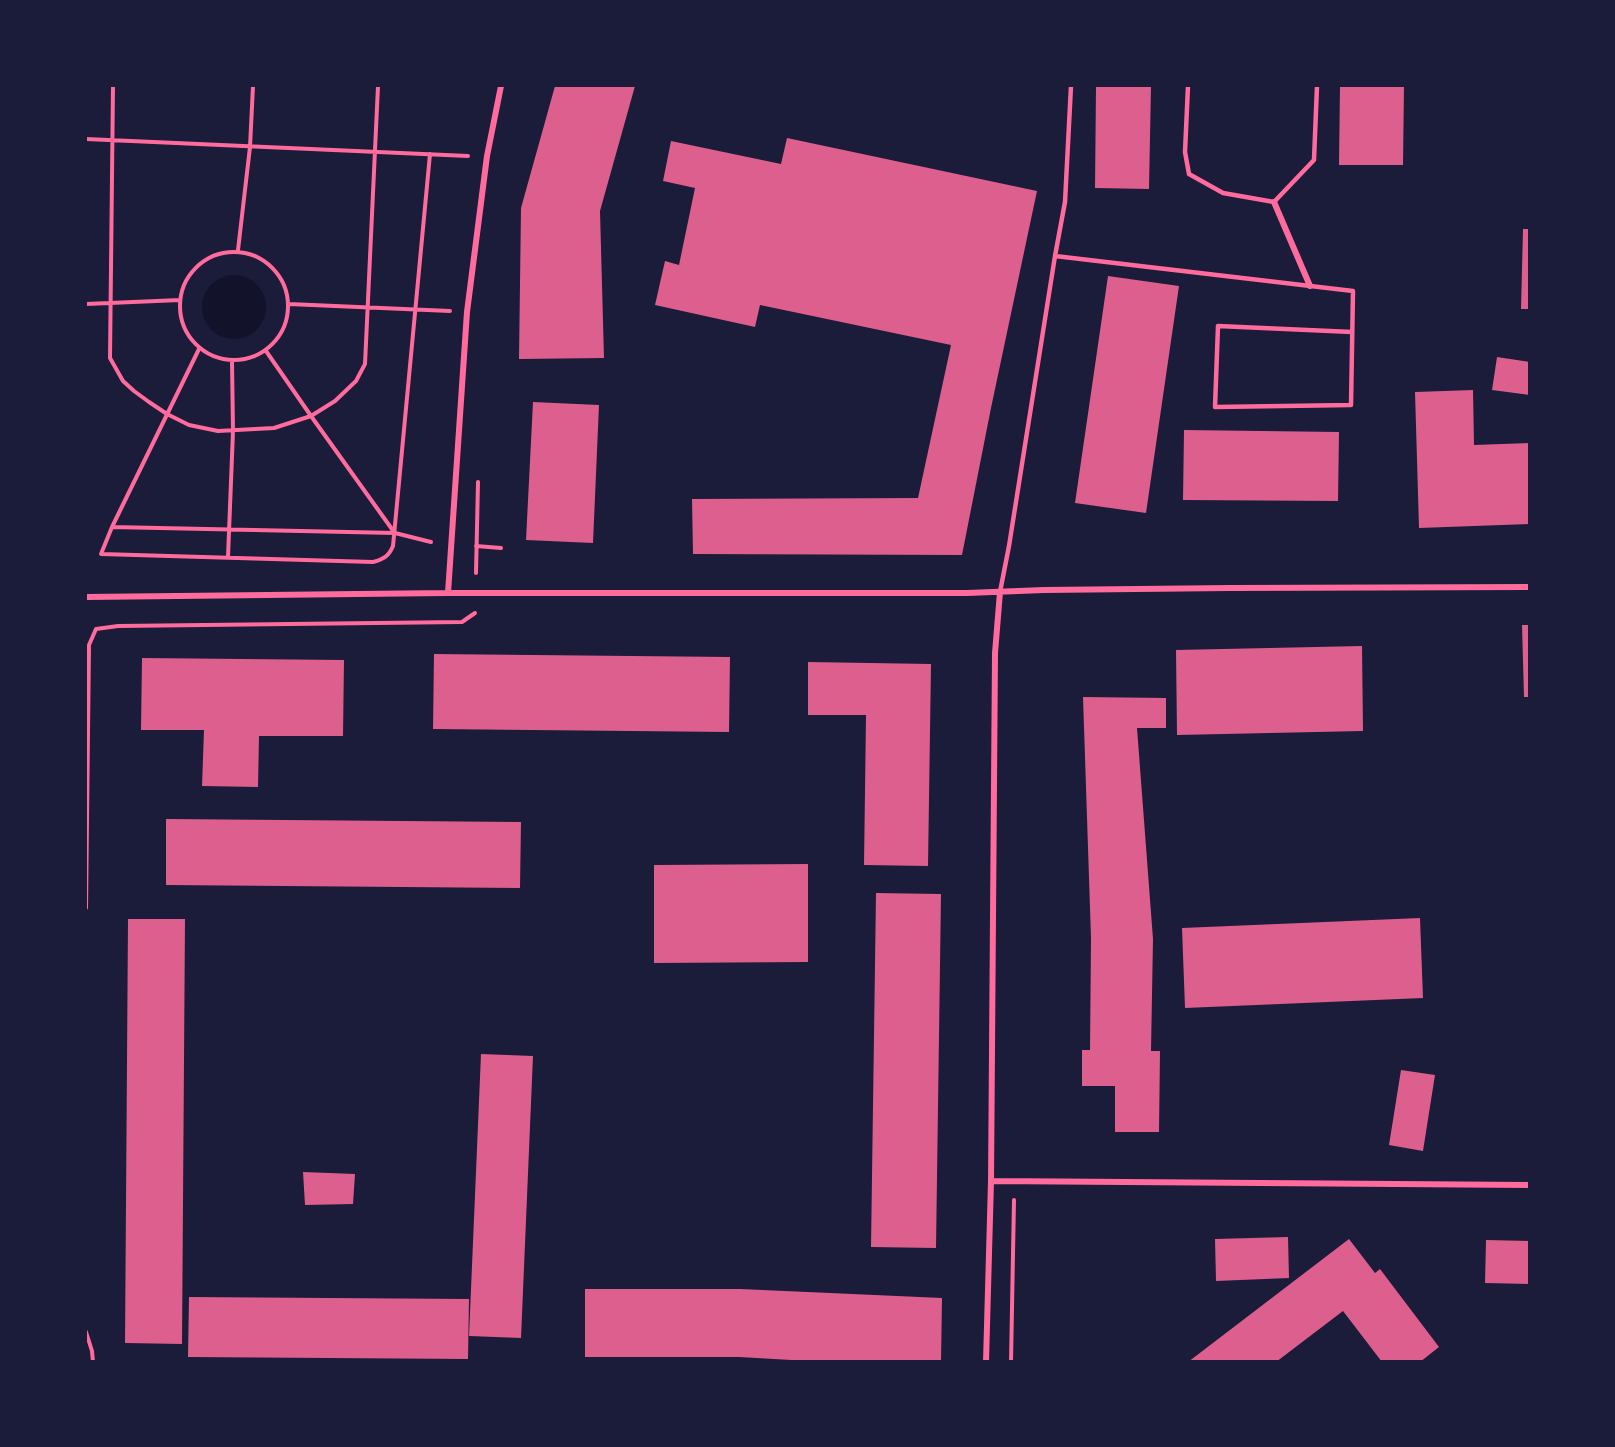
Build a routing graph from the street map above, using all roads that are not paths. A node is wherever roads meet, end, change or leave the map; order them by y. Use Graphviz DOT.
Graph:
graph roads {
  1 [pos="501,86"];
  2 [pos="1071,86"];
  3 [pos="1188,86"];
  4 [pos="1317,86"];
  5 [pos="1274,202"];
  6 [pos="1055,256"];
  7 [pos="1310,286"];
  8 [pos="1352,332"];
  9 [pos="1530,587"];
  10 [pos="1000,592"];
  11 [pos="448,593"];
  12 [pos="86,597"];
  13 [pos="991,1181"];
  14 [pos="1530,1185"];
  15 [pos="986,1362"];
  1 -- 11 [label="street"];
  2 -- 6 [label="lane"];
  3 -- 5 [label="lane"];
  4 -- 5 [label="lane"];
  5 -- 7 [label="street"];
  6 -- 7 [label="lane"];
  6 -- 10 [label="lane"];
  7 -- 8 [label="lane"];
  8 -- 8 [label="lane"];
  9 -- 10 [label="street"];
  10 -- 11 [label="street"];
  10 -- 13 [label="street"];
  11 -- 12 [label="street"];
  13 -- 14 [label="street"];
  13 -- 15 [label="street"];
}
